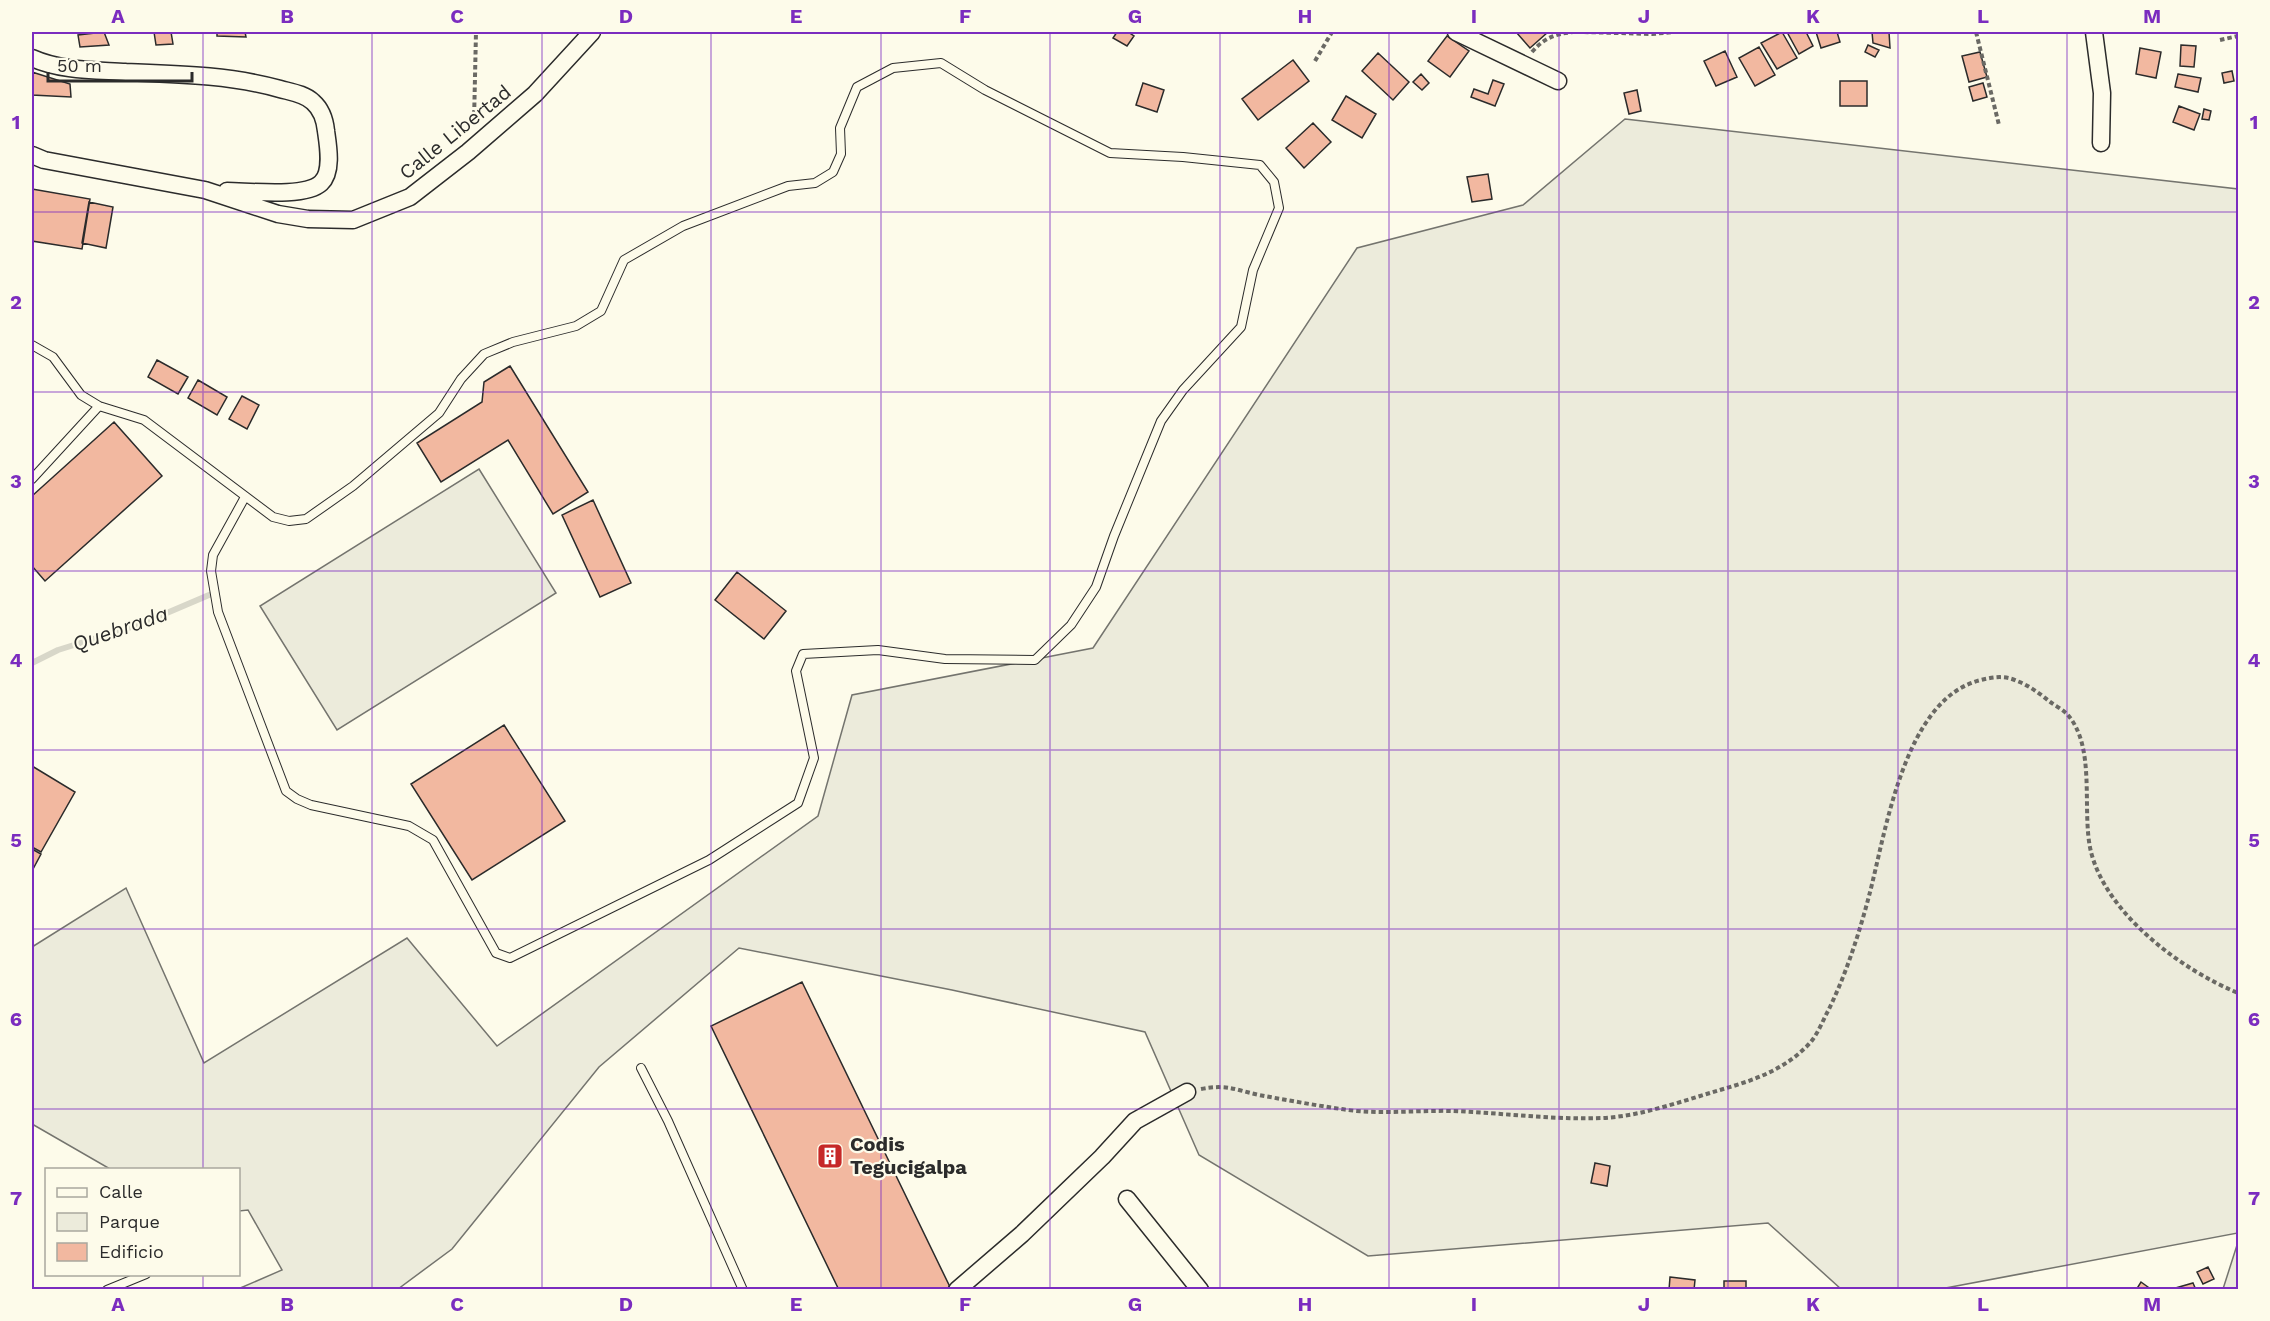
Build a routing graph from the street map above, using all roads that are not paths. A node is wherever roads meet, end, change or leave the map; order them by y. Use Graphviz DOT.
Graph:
graph roads {
  1 [pos="592,32"];
  2 [pos="1456,32"];
  3 [pos="2094,32"];
  4 [pos="32,58"];
  5 [pos="1558,81"];
  6 [pos="2102,143"];
  7 [pos="32,155"];
  8 [pos="205,190"];
  9 [pos="271,192"];
  10 [pos="266,208"];
  11 [pos="32,345"];
  12 [pos="99,406"];
  13 [pos="32,479"];
  14 [pos="245,496"];
  15 [pos="641,1068"];
  16 [pos="1187,1092"];
  17 [pos="1127,1198"];
  18 [pos="143,1276"];
  19 [pos="107,1290"];
  20 [pos="743,1290"];
  21 [pos="957,1290"];
  22 [pos="1200,1290"];
  1 -- 10 [label="street, Calle Libertad"];
  2 -- 5 [label="street"];
  3 -- 6 [label="street"];
  4 -- 9 [label="street"];
  7 -- 8 [label="street"];
  8 -- 9 [label="street"];
  8 -- 10 [label="street, Calle Libertad"];
  9 -- 10 [label="street"];
  11 -- 12 [label="lane"];
  12 -- 13 [label="lane"];
  12 -- 14 [label="lane"];
  14 -- 14 [label="lane"];
  15 -- 20 [label="lane"];
  16 -- 21 [label="street"];
  17 -- 22 [label="street"];
  18 -- 19 [label="lane"];
}
